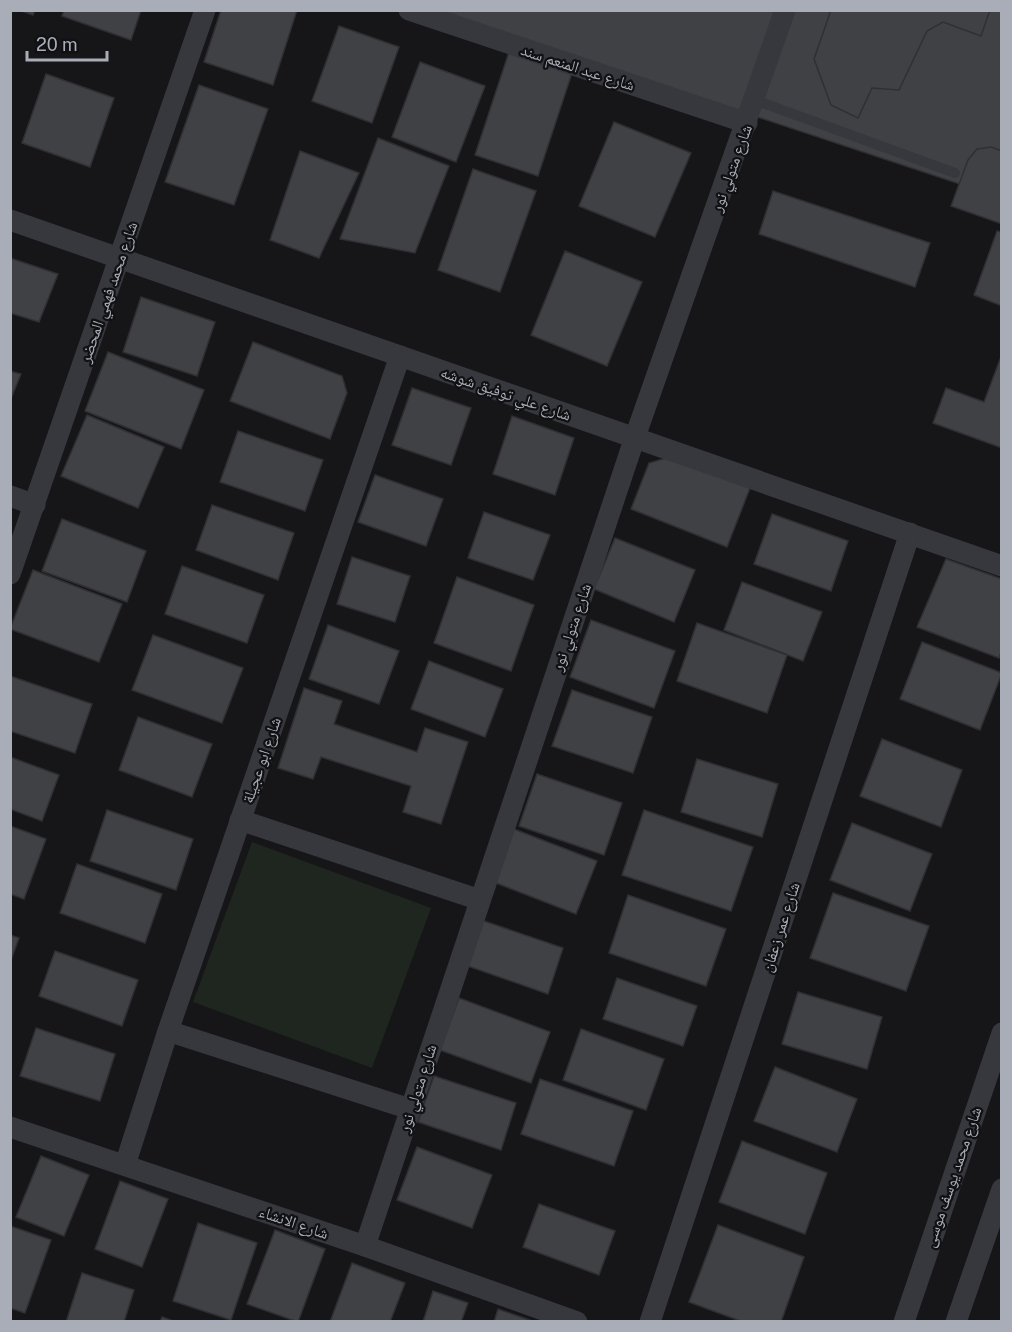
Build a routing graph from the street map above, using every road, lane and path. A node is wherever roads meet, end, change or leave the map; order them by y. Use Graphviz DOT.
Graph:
graph roads {
  1 [pos="205,10"];
  2 [pos="409,10"];
  3 [pos="786,10"];
  4 [pos="755,100"];
  5 [pos="747,123"];
  6 [pos="955,173"];
  7 [pos="10,220"];
  8 [pos="120,257"];
  9 [pos="400,356"];
  10 [pos="635,438"];
  11 [pos="10,496"];
  12 [pos="35,505"];
  13 [pos="910,533"];
  14 [pos="1002,566"];
  15 [pos="10,574"];
  16 [pos="240,820"];
  17 [pos="480,900"];
  18 [pos="168,1031"];
  19 [pos="1002,1033"];
  20 [pos="995,1074"];
  21 [pos="410,1109"];
  22 [pos="10,1127"];
  23 [pos="125,1165"];
  24 [pos="1002,1189"];
  25 [pos="365,1246"];
  26 [pos="577,1322"];
  27 [pos="650,1322"];
  28 [pos="904,1322"];
  29 [pos="956,1322"];
  1 -- 8 [label="street, شارع محمد فهمي المحضر"];
  2 -- 5 [label="street, شارع عبد المنعم سند"];
  3 -- 4 [label="street, شارع متولي نور"];
  4 -- 5 [label="street, شارع متولي نور"];
  4 -- 6 [label="lane"];
  5 -- 10 [label="street, شارع متولي نور"];
  7 -- 8 [label="street, شارع علي توفيق شوشه"];
  8 -- 9 [label="street, شارع علي توفيق شوشه"];
  8 -- 12 [label="street, شارع محمد فهمي المحضر"];
  9 -- 10 [label="street, شارع علي توفيق شوشه"];
  9 -- 16 [label="street, شارع ابو عجيلة"];
  10 -- 13 [label="street, شارع علي توفيق شوشه"];
  10 -- 17 [label="street, شارع متولي نور"];
  11 -- 12 [label="street"];
  12 -- 15 [label="street, شارع محمد فهمي المحضر"];
  13 -- 14 [label="street, شارع علي توفيق شوشه"];
  13 -- 27 [label="street, شارع عمر زعفان"];
  16 -- 17 [label="street"];
  16 -- 18 [label="street, شارع ابو عجيلة"];
  17 -- 21 [label="street, شارع متولي نور"];
  18 -- 21 [label="street"];
  18 -- 23 [label="street, شارع ابو عجيلة"];
  19 -- 20 [label="street, شارع محمد يوسف موسى"];
  20 -- 28 [label="street, شارع محمد يوسف موسى"];
  21 -- 25 [label="street, شارع متولي نور"];
  22 -- 23 [label="street, شارع الانشاء"];
  23 -- 25 [label="street, شارع الانشاء"];
  24 -- 29 [label="street"];
  25 -- 26 [label="street, شارع الانشاء"];
}
